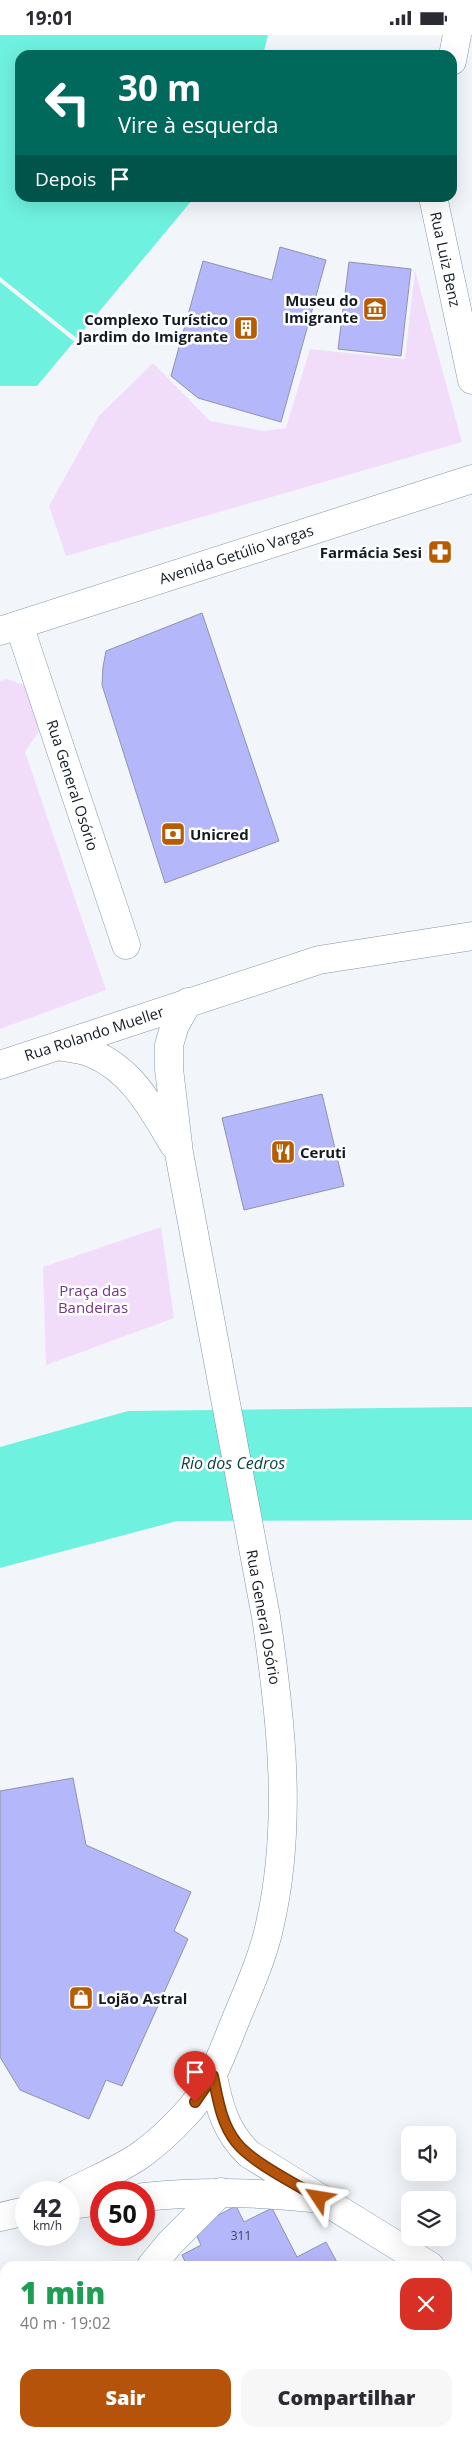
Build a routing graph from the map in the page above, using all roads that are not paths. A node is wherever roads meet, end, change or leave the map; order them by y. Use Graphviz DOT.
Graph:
graph roads {
  1 [pos="457,35"];
  2 [pos="454,50"];
  3 [pos="434,202"];
  4 [pos="472,380"];
  5 [pos="472,479"];
  6 [pos="10,628"];
  7 [pos="472,936"];
  8 [pos="126,945"];
  9 [pos="188,1002"];
  10 [pos="56,1046"];
  11 [pos="0,1065"];
  12 [pos="179,1153"];
  13 [pos="213,2076"];
  14 [pos="80,2187"];
  15 [pos="221,2192"];
  16 [pos="155,2196"];
  17 [pos="319,2198"];
  18 [pos="15,2214"];
  19 [pos="0,2217"];
  20 [pos="154,2261"];
  21 [pos="422,2261"];
  1 -- 2 [label="main road"];
  3 -- 4 [label="main road, Rua Luiz Benz"];
  5 -- 6 [label="main road, Avenida Getúlio Vargas"];
  6 -- 8 [label="main road, Rua General Osório"];
  7 -- 9 [label="main road, Rua Rolando Mueller"];
  9 -- 10 [label="main road, Rua Rolando Mueller"];
  9 -- 12 [label="main road, Rua General Osório"];
  10 -- 11 [label="main road, Rua Rolando Mueller"];
  10 -- 12 [label="main road, Rua General Osório"];
  12 -- 13 [label="main road, Rua General Osório"];
  13 -- 14 [label="main road, Rua General Osório"];
  13 -- 17 [label="main road"];
  15 -- 16 [label="main road"];
  15 -- 17 [label="main road"];
  15 -- 20 [label="main road"];
  17 -- 21 [label="main road"];
  18 -- 19 [label="main road"];
}
